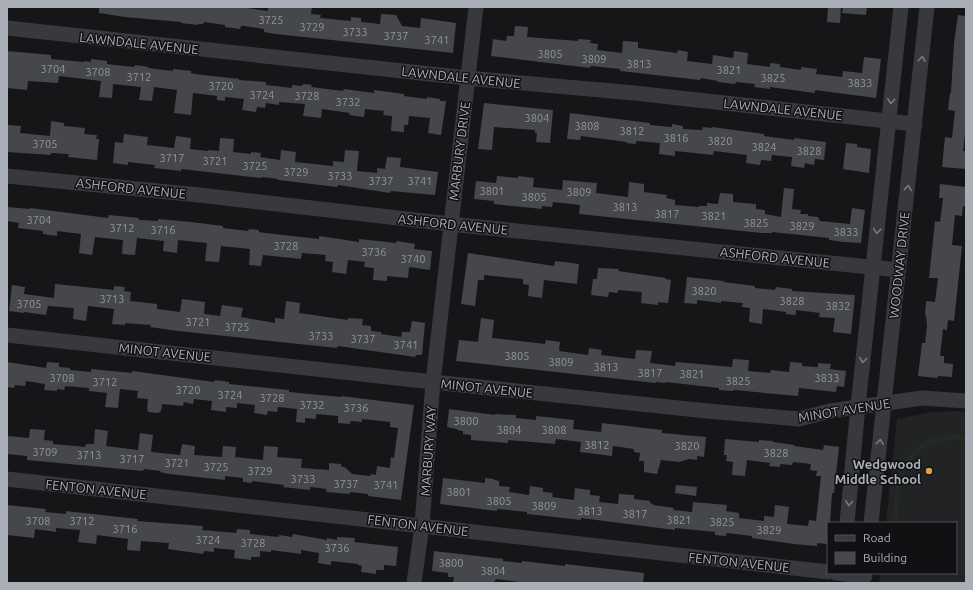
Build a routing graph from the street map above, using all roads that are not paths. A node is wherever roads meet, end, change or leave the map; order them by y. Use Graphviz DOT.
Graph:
graph roads {
  1 [pos="476,7"];
  2 [pos="901,7"];
  3 [pos="927,7"];
  4 [pos="7,28"];
  5 [pos="467,78"];
  6 [pos="889,121"];
  7 [pos="915,124"];
  8 [pos="7,176"];
  9 [pos="450,224"];
  10 [pos="873,267"];
  11 [pos="899,270"];
  12 [pos="7,335"];
  13 [pos="433,382"];
  14 [pos="966,401"];
  15 [pos="884,403"];
  16 [pos="858,406"];
  17 [pos="7,479"];
  18 [pos="847,522"];
  19 [pos="871,522"];
  20 [pos="422,525"];
  21 [pos="827,574"];
  22 [pos="839,575"];
  23 [pos="865,577"];
  24 [pos="414,583"];
  1 -- 5 [label="street, MARBURY DRIVE"];
  2 -- 6 [label="street, WOODWAY DRIVE, one-way"];
  7 -- 3 [label="street, WOODWAY DRIVE, one-way"];
  4 -- 5 [label="street, LAWNDALE AVENUE"];
  5 -- 6 [label="street, LAWNDALE AVENUE"];
  5 -- 9 [label="street, MARBURY DRIVE"];
  6 -- 7 [label="street, LAWNDALE AVENUE"];
  6 -- 10 [label="street, WOODWAY DRIVE, one-way"];
  11 -- 7 [label="street, WOODWAY DRIVE, one-way"];
  8 -- 9 [label="street, ASHFORD AVENUE"];
  9 -- 10 [label="street, ASHFORD AVENUE"];
  9 -- 13 [label="street, MARBURY WAY"];
  10 -- 11 [label="street, ASHFORD AVENUE"];
  10 -- 16 [label="street, WOODWAY DRIVE, one-way"];
  11 -- 15 [label="street, WOODWAY DRIVE"];
  12 -- 13 [label="street, MINOT AVENUE"];
  13 -- 16 [label="street, MINOT AVENUE"];
  13 -- 20 [label="street, MARBURY WAY"];
  14 -- 15 [label="street, MINOT AVENUE"];
  15 -- 16 [label="street, MINOT AVENUE"];
  19 -- 15 [label="street, WOODWAY DRIVE, one-way"];
  16 -- 18 [label="street, WOODWAY DRIVE, one-way"];
  17 -- 20 [label="street, FENTON AVENUE"];
  20 -- 21 [label="street, FENTON AVENUE"];
  20 -- 24 [label="street, MARBURY WAY"];
  22 -- 23 [label="street, FENTON AVENUE"];
}
